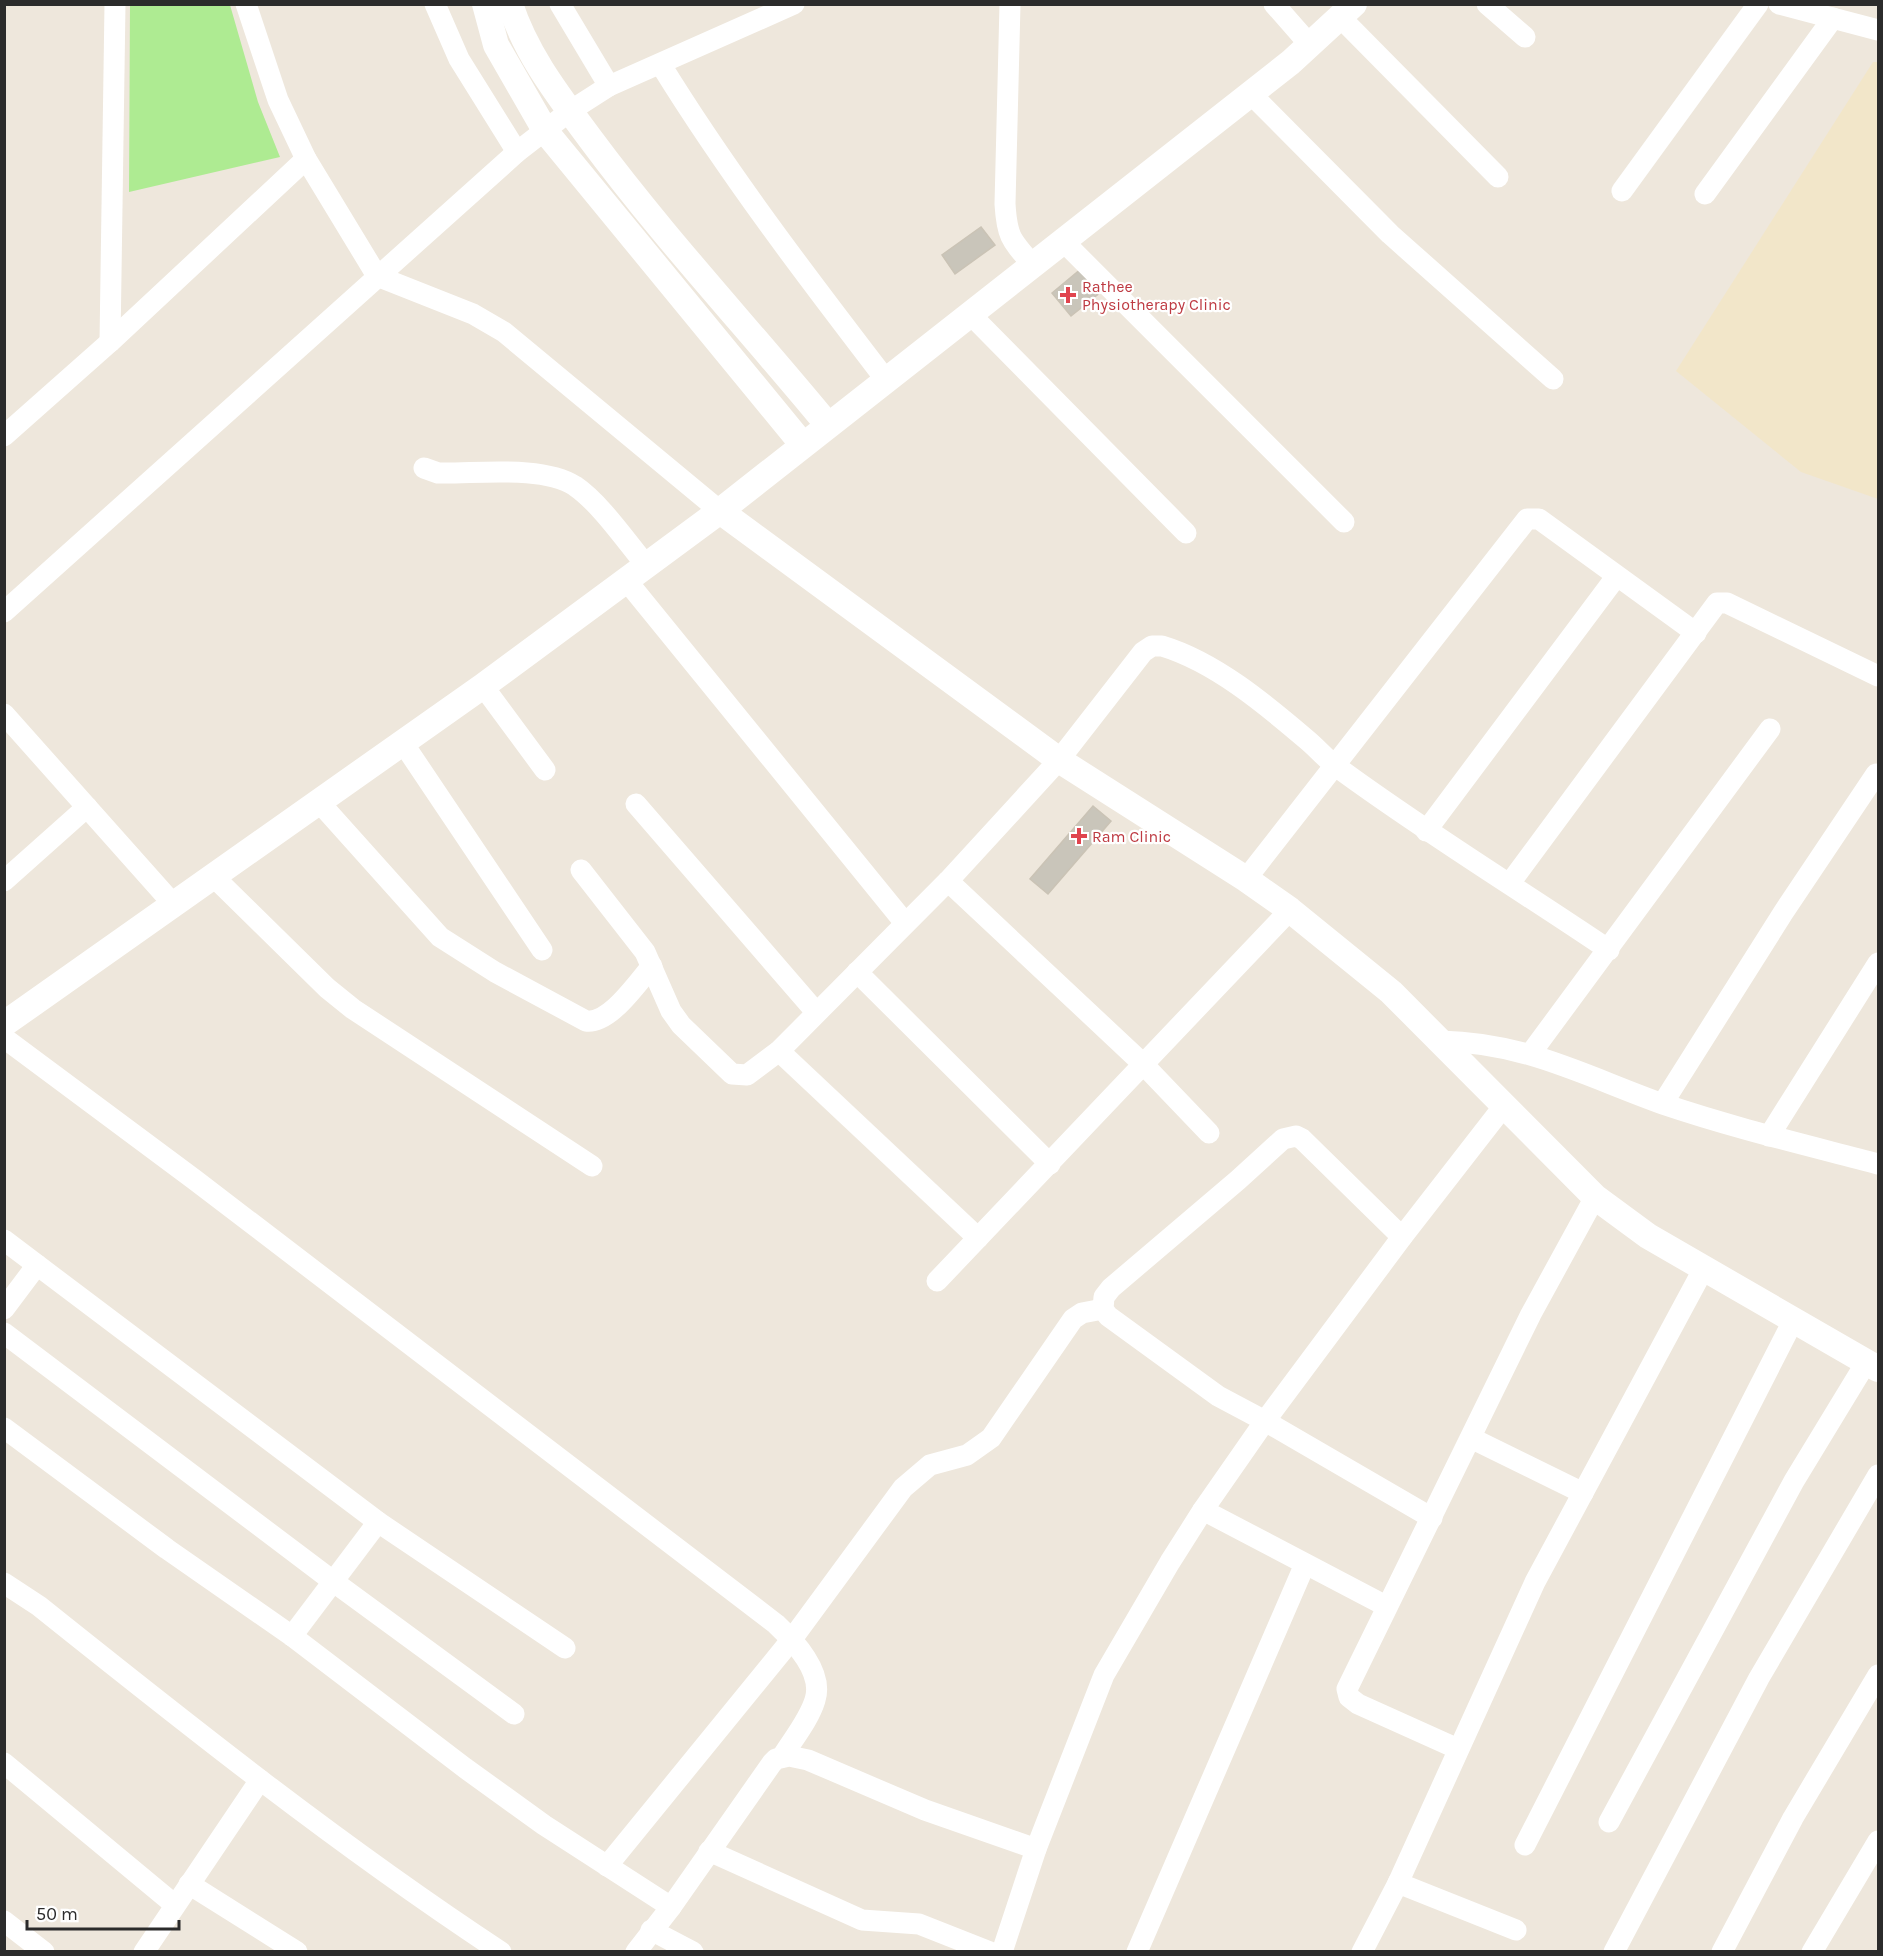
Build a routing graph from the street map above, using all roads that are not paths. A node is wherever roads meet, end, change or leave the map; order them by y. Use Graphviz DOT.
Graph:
graph roads {
  1 [pos="115,4"];
  2 [pos="246,4"];
  3 [pos="435,4"];
  4 [pos="484,4"];
  5 [pos="510,4"];
  6 [pos="560,4"];
  7 [pos="794,4"];
  8 [pos="1010,4"];
  9 [pos="1274,4"];
  10 [pos="1487,4"];
  11 [pos="1758,4"];
  12 [pos="1779,4"];
  13 [pos="1347,11"];
  14 [pos="754,12"];
  15 [pos="1833,18"];
  16 [pos="1878,30"];
  17 [pos="1525,37"];
  18 [pos="1310,45"];
  19 [pos="661,65"];
  20 [pos="609,86"];
  21 [pos="1251,94"];
  22 [pos="570,111"];
  23 [pos="546,132"];
  24 [pos="517,152"];
  25 [pos="306,159"];
  26 [pos="1498,177"];
  27 [pos="1622,191"];
  28 [pos="1705,194"];
  29 [pos="1063,241"];
  30 [pos="1033,265"];
  31 [pos="377,276"];
  32 [pos="970,314"];
  33 [pos="110,342"];
  34 [pos="1553,379"];
  35 [pos="886,380"];
  36 [pos="827,424"];
  37 [pos="4,436"];
  38 [pos="803,445"];
  39 [pos="424,468"];
  40 [pos="720,511"];
  41 [pos="1344,522"];
  42 [pos="1186,532"];
  43 [pos="636,572"];
  44 [pos="1616,577"];
  45 [pos="4,612"];
  46 [pos="1696,633"];
  47 [pos="1878,676"];
  48 [pos="483,686"];
  49 [pos="4,714"];
  50 [pos="1770,729"];
  51 [pos="403,743"];
  52 [pos="1059,760"];
  53 [pos="1334,764"];
  54 [pos="545,770"];
  55 [pos="1876,774"];
  56 [pos="319,802"];
  57 [pos="636,804"];
  58 [pos="87,807"];
  59 [pos="1426,831"];
  60 [pos="581,870"];
  61 [pos="214,877"];
  62 [pos="1246,879"];
  63 [pos="948,881"];
  64 [pos="4,882"];
  65 [pos="1510,883"];
  66 [pos="174,905"];
  67 [pos="1290,910"];
  68 [pos="905,923"];
  69 [pos="542,950"];
  70 [pos="1609,950"];
  71 [pos="1878,963"];
  72 [pos="652,966"];
  73 [pos="857,972"];
  74 [pos="816,1012"];
  75 [pos="4,1024"];
  76 [pos="4,1038"];
  77 [pos="1441,1041"];
  78 [pos="779,1051"];
  79 [pos="1531,1053"];
  80 [pos="1142,1063"];
  81 [pos="1663,1104"];
  82 [pos="1503,1107"];
  83 [pos="1209,1133"];
  84 [pos="1769,1136"];
  85 [pos="1050,1164"];
  86 [pos="1878,1164"];
  87 [pos="592,1166"];
  88 [pos="1595,1197"];
  89 [pos="1402,1237"];
  90 [pos="978,1238"];
  91 [pos="4,1240"];
  92 [pos="37,1265"];
  93 [pos="1704,1269"];
  94 [pos="937,1281"];
  95 [pos="4,1308"];
  96 [pos="1103,1309"];
  97 [pos="1794,1319"];
  98 [pos="4,1333"];
  99 [pos="1872,1365"];
  100 [pos="1265,1421"];
  101 [pos="4,1428"];
  102 [pos="1471,1438"];
  103 [pos="1878,1474"];
  104 [pos="1583,1493"];
  105 [pos="1203,1510"];
  106 [pos="1432,1518"];
  107 [pos="378,1522"];
  108 [pos="1305,1564"];
  109 [pos="334,1582"];
  110 [pos="4,1583"];
  111 [pos="1386,1606"];
  112 [pos="292,1636"];
  113 [pos="792,1639"];
  114 [pos="565,1648"];
  115 [pos="1878,1675"];
  116 [pos="514,1714"];
  117 [pos="1458,1749"];
  118 [pos="782,1757"];
  119 [pos="4,1763"];
  120 [pos="260,1780"];
  121 [pos="1609,1822"];
  122 [pos="1878,1841"];
  123 [pos="1525,1845"];
  124 [pos="1035,1850"];
  125 [pos="709,1851"];
  126 [pos="607,1866"];
  127 [pos="1398,1883"];
  128 [pos="189,1884"];
  129 [pos="175,1905"];
  130 [pos="672,1907"];
  131 [pos="4,1921"];
  132 [pos="651,1930"];
  133 [pos="1516,1930"];
  134 [pos="44,1952"];
  135 [pos="144,1952"];
  136 [pos="297,1952"];
  137 [pos="501,1952"];
  138 [pos="636,1952"];
  139 [pos="693,1952"];
  140 [pos="990,1952"];
  141 [pos="1002,1952"];
  142 [pos="1137,1952"];
  143 [pos="1362,1952"];
  144 [pos="1614,1952"];
  145 [pos="1722,1952"];
  146 [pos="1812,1952"];
  1 -- 33 [label="street"];
  2 -- 25 [label="street"];
  3 -- 24 [label="street"];
  4 -- 23 [label="street"];
  5 -- 22 [label="street"];
  6 -- 20 [label="street"];
  7 -- 14 [label="street"];
  8 -- 30 [label="street"];
  9 -- 18 [label="street"];
  10 -- 17 [label="street"];
  11 -- 27 [label="street"];
  12 -- 15 [label="street"];
  13 -- 18 [label="street"];
  13 -- 26 [label="street"];
  14 -- 19 [label="street"];
  15 -- 16 [label="street"];
  15 -- 28 [label="street"];
  18 -- 21 [label="street"];
  19 -- 20 [label="street"];
  19 -- 35 [label="street"];
  20 -- 22 [label="street"];
  21 -- 29 [label="street"];
  21 -- 34 [label="street"];
  22 -- 23 [label="street"];
  22 -- 36 [label="street"];
  23 -- 24 [label="street"];
  23 -- 38 [label="street"];
  24 -- 31 [label="street"];
  25 -- 31 [label="street"];
  25 -- 33 [label="street"];
  29 -- 30 [label="street"];
  29 -- 41 [label="street"];
  30 -- 32 [label="street"];
  31 -- 40 [label="street"];
  31 -- 45 [label="street"];
  32 -- 35 [label="street"];
  32 -- 42 [label="street"];
  33 -- 37 [label="street"];
  35 -- 36 [label="street"];
  36 -- 38 [label="street"];
  38 -- 40 [label="street"];
  39 -- 43 [label="street"];
  40 -- 43 [label="street"];
  40 -- 52 [label="street"];
  43 -- 48 [label="street"];
  43 -- 68 [label="street"];
  44 -- 46 [label="street"];
  44 -- 53 [label="street"];
  44 -- 59 [label="street"];
  46 -- 47 [label="street"];
  46 -- 65 [label="street"];
  48 -- 51 [label="street"];
  48 -- 54 [label="street"];
  49 -- 58 [label="street"];
  50 -- 70 [label="street"];
  51 -- 56 [label="street"];
  51 -- 69 [label="street"];
  52 -- 53 [label="street"];
  52 -- 62 [label="street"];
  52 -- 63 [label="street"];
  53 -- 59 [label="street"];
  53 -- 62 [label="street"];
  55 -- 81 [label="street"];
  56 -- 61 [label="street"];
  56 -- 72 [label="street"];
  57 -- 74 [label="street"];
  58 -- 64 [label="street"];
  58 -- 66 [label="street"];
  59 -- 65 [label="street"];
  60 -- 72 [label="street"];
  61 -- 66 [label="street"];
  61 -- 87 [label="street"];
  62 -- 67 [label="street"];
  63 -- 68 [label="street"];
  63 -- 80 [label="street"];
  65 -- 70 [label="street"];
  66 -- 75 [label="street"];
  67 -- 77 [label="street"];
  67 -- 80 [label="street"];
  68 -- 73 [label="street"];
  70 -- 79 [label="street"];
  71 -- 84 [label="street"];
  72 -- 78 [label="street"];
  73 -- 74 [label="street"];
  73 -- 85 [label="street"];
  74 -- 78 [label="street"];
  76 -- 113 [label="street"];
  77 -- 79 [label="street"];
  77 -- 82 [label="street"];
  78 -- 90 [label="street"];
  79 -- 81 [label="street"];
  80 -- 83 [label="street"];
  80 -- 85 [label="street"];
  81 -- 84 [label="street"];
  82 -- 88 [label="street"];
  82 -- 89 [label="street"];
  84 -- 86 [label="street"];
  85 -- 90 [label="street"];
  88 -- 93 [label="street"];
  88 -- 102 [label="street"];
  89 -- 96 [label="street"];
  89 -- 100 [label="street"];
  90 -- 94 [label="street"];
  91 -- 92 [label="street"];
  92 -- 95 [label="street"];
  92 -- 107 [label="street"];
  93 -- 97 [label="street"];
  93 -- 104 [label="street"];
  96 -- 100 [label="street"];
  96 -- 113 [label="street"];
  97 -- 99 [label="street"];
  97 -- 123 [label="street"];
  98 -- 109 [label="street"];
  99 -- 121 [label="street"];
  100 -- 105 [label="street"];
  100 -- 106 [label="street"];
  101 -- 112 [label="street"];
  102 -- 104 [label="street"];
  102 -- 106 [label="street"];
  103 -- 144 [label="street"];
  104 -- 117 [label="street"];
  105 -- 108 [label="street"];
  105 -- 124 [label="street"];
  106 -- 111 [label="street"];
  107 -- 109 [label="street"];
  107 -- 114 [label="street"];
  108 -- 111 [label="street"];
  108 -- 142 [label="street"];
  109 -- 112 [label="street"];
  109 -- 116 [label="street"];
  110 -- 120 [label="street"];
  111 -- 117 [label="street"];
  112 -- 126 [label="street"];
  113 -- 118 [label="street"];
  113 -- 126 [label="street"];
  115 -- 145 [label="street"];
  117 -- 127 [label="street"];
  118 -- 124 [label="street"];
  118 -- 125 [label="street"];
  119 -- 129 [label="street"];
  120 -- 128 [label="street"];
  120 -- 137 [label="street"];
  122 -- 146 [label="street"];
  124 -- 141 [label="street"];
  125 -- 130 [label="street"];
  125 -- 140 [label="street"];
  126 -- 130 [label="street"];
  127 -- 133 [label="street"];
  127 -- 143 [label="street"];
  128 -- 129 [label="street"];
  128 -- 136 [label="street"];
  129 -- 135 [label="street"];
  130 -- 132 [label="street"];
  131 -- 134 [label="street"];
  132 -- 138 [label="street"];
  132 -- 139 [label="street"];
}
